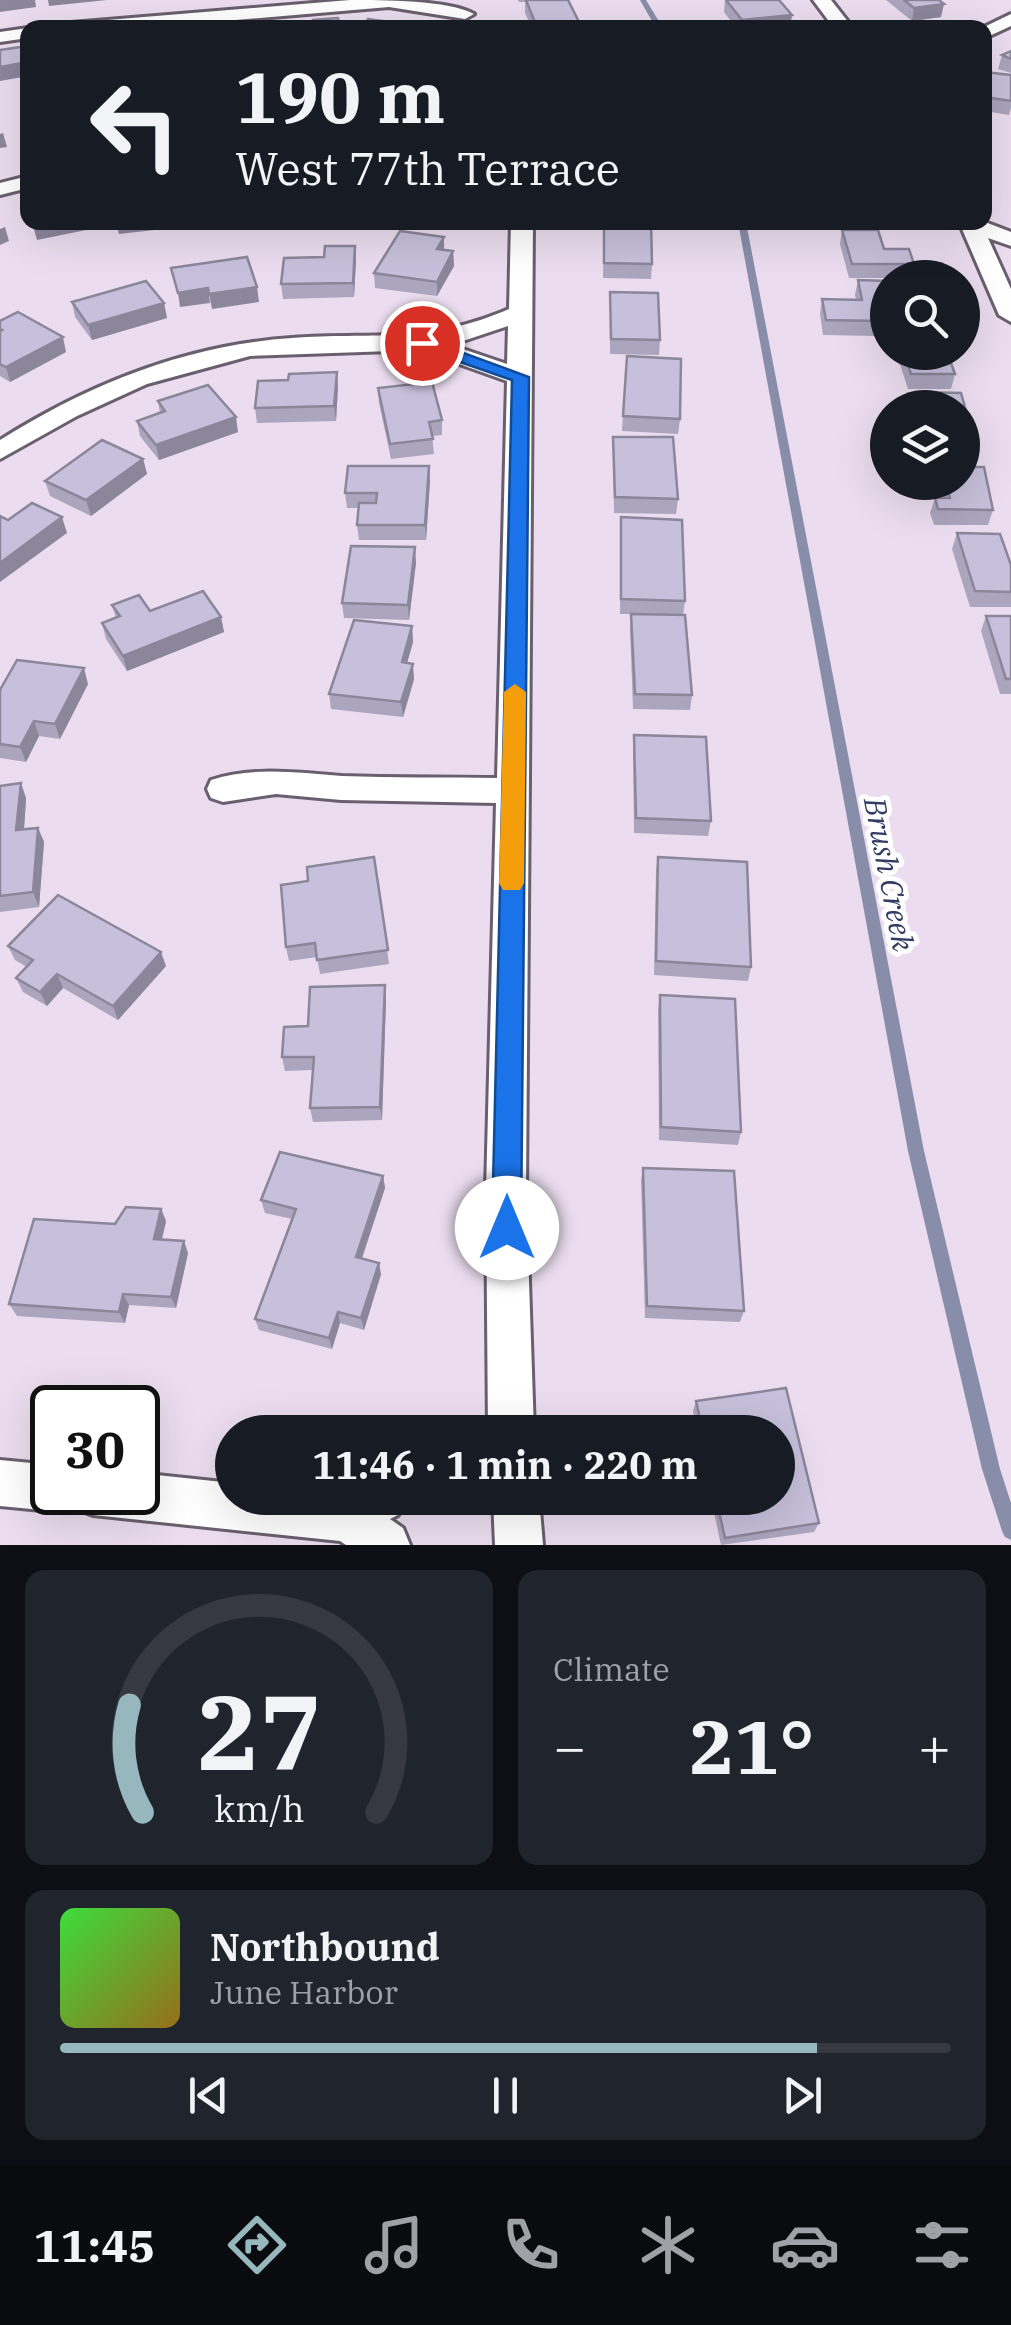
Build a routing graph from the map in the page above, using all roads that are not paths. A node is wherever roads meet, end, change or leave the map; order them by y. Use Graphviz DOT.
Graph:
graph roads {
  1 [pos="822,0"];
  2 [pos="394,1"];
  3 [pos="465,14"];
  4 [pos="166,20"];
  5 [pos="838,20"];
  6 [pos="522,230"];
  7 [pos="973,230"];
  8 [pos="1010,304"];
  9 [pos="522,312"];
  10 [pos="422,343"];
  11 [pos="520,377"];
  12 [pos="0,451"];
  13 [pos="223,789"];
  14 [pos="513,792"];
  15 [pos="502,1415"];
  16 [pos="0,1483"];
  17 [pos="30,1486"];
  18 [pos="160,1499"];
  19 [pos="517,1515"];
  20 [pos="372,1520"];
  21 [pos="520,1545"];
  1 -- 5 [label="street"];
  2 -- 3 [label="street"];
  2 -- 4 [label="street"];
  6 -- 9 [label="street"];
  7 -- 8 [label="street"];
  9 -- 10 [label="street"];
  9 -- 11 [label="street"];
  10 -- 11 [label="street"];
  10 -- 12 [label="street"];
  11 -- 14 [label="street"];
  13 -- 14 [label="street"];
  14 -- 15 [label="street"];
  16 -- 17 [label="street"];
  18 -- 20 [label="street"];
  19 -- 21 [label="street"];
}
